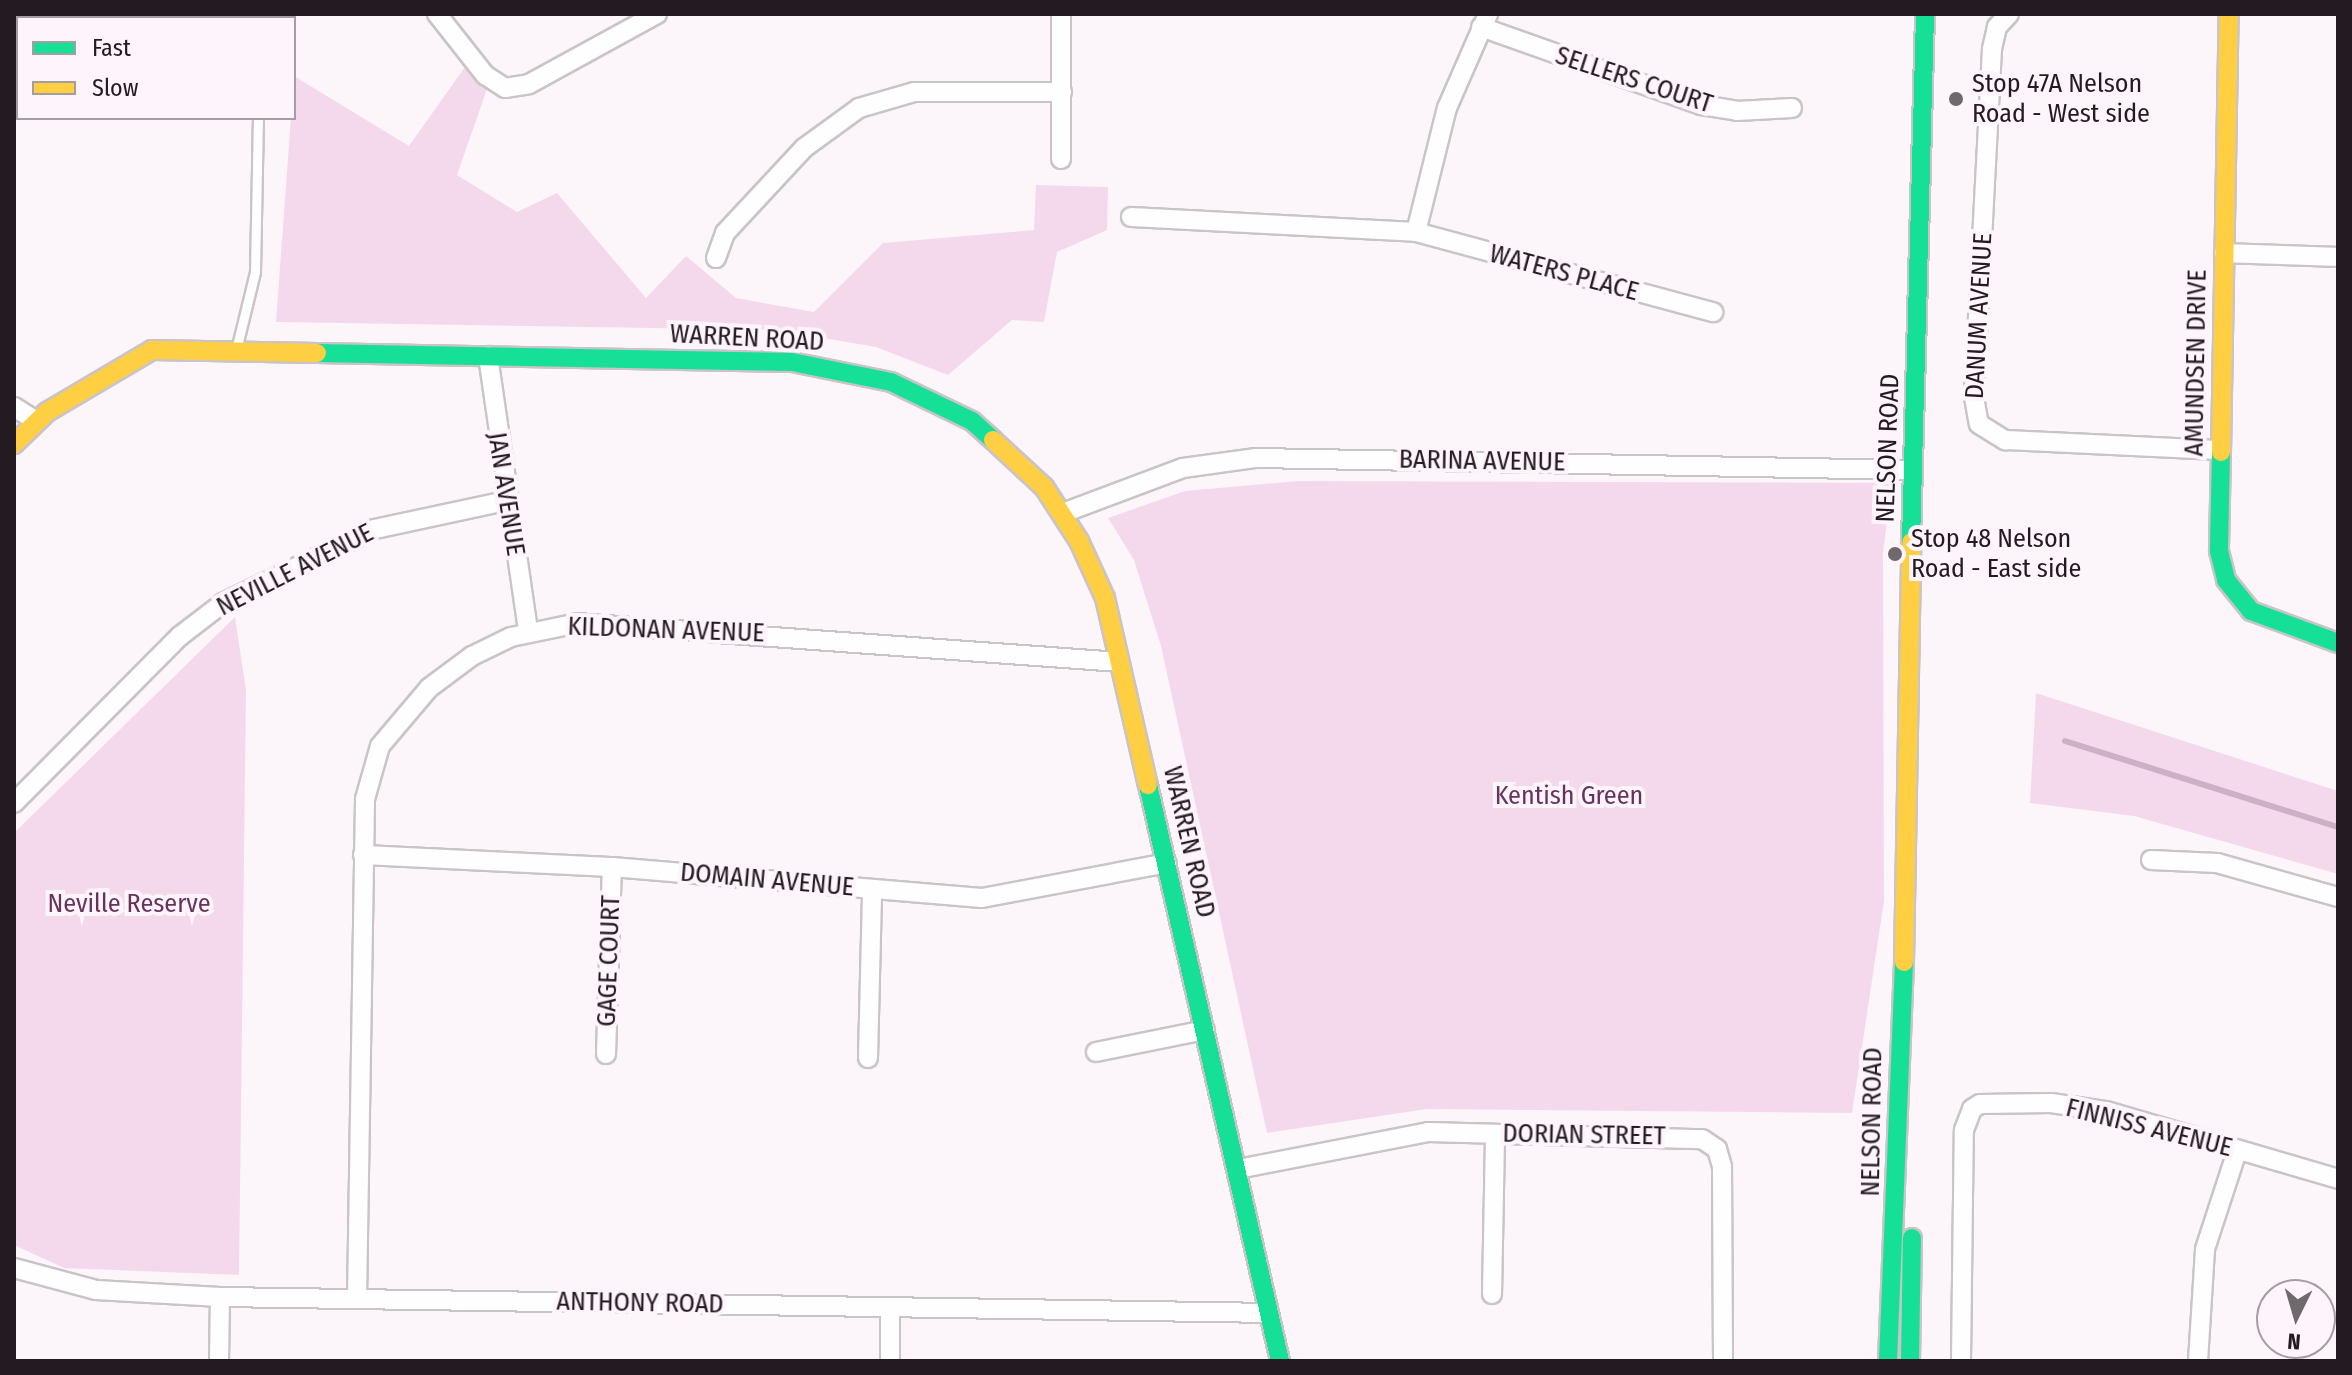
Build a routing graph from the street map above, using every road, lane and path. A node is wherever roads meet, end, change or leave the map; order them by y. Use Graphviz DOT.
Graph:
graph roads {
  1 [pos="437,14"];
  2 [pos="657,14"];
  3 [pos="1061,14"];
  4 [pos="1925,14"];
  5 [pos="2009,14"];
  6 [pos="2229,14"];
  7 [pos="1484,20"];
  8 [pos="1062,92"];
  9 [pos="1792,108"];
  10 [pos="258,120"];
  11 [pos="1061,159"];
  12 [pos="1131,217"];
  13 [pos="1416,232"];
  14 [pos="2224,253"];
  15 [pos="2338,257"];
  16 [pos="716,258"];
  17 [pos="1713,312"];
  18 [pos="236,350"];
  19 [pos="488,356"];
  20 [pos="14,407"];
  21 [pos="36,421"];
  22 [pos="14,444"];
  23 [pos="2219,450"];
  24 [pos="1912,470"];
  25 [pos="506,501"];
  26 [pos="1063,513"];
  27 [pos="528,631"];
  28 [pos="2338,643"];
  29 [pos="1119,662"];
  30 [pos="14,803"];
  31 [pos="363,855"];
  32 [pos="2151,860"];
  33 [pos="1167,863"];
  34 [pos="612,867"];
  35 [pos="1907,884"];
  36 [pos="872,889"];
  37 [pos="2338,897"];
  38 [pos="1205,1030"];
  39 [pos="1096,1052"];
  40 [pos="606,1054"];
  41 [pos="868,1058"];
  42 [pos="1495,1134"];
  43 [pos="2237,1151"];
  44 [pos="1238,1169"];
  45 [pos="2338,1179"];
  46 [pos="14,1268"];
  47 [pos="1492,1294"];
  48 [pos="220,1297"];
  49 [pos="357,1299"];
  50 [pos="890,1308"];
  51 [pos="1269,1313"];
  52 [pos="219,1361"];
  53 [pos="890,1361"];
  54 [pos="1280,1361"];
  55 [pos="1723,1361"];
  56 [pos="1888,1361"];
  57 [pos="1910,1361"];
  58 [pos="1961,1361"];
  59 [pos="2198,1361"];
  1 -- 2 [label="street"];
  3 -- 8 [label="street"];
  4 -- 24 [label="street, NELSON ROAD"];
  5 -- 23 [label="street, DANUM AVENUE"];
  6 -- 14 [label="street, AMUNDSEN DRIVE"];
  7 -- 9 [label="street, SELLERS COURT"];
  7 -- 13 [label="street"];
  8 -- 11 [label="street"];
  8 -- 16 [label="street"];
  10 -- 18 [label="lane"];
  12 -- 13 [label="street, WATERS PLACE"];
  13 -- 17 [label="street, WATERS PLACE"];
  14 -- 15 [label="street"];
  14 -- 23 [label="street, AMUNDSEN DRIVE"];
  18 -- 19 [label="street, WARREN ROAD"];
  18 -- 21 [label="street, WARREN ROAD"];
  19 -- 25 [label="street, JAN AVENUE"];
  19 -- 26 [label="street, WARREN ROAD"];
  20 -- 21 [label="street"];
  21 -- 22 [label="street, WARREN ROAD"];
  23 -- 28 [label="street, AMUNDSEN DRIVE"];
  24 -- 26 [label="street, BARINA AVENUE"];
  24 -- 35 [label="street, NELSON ROAD"];
  25 -- 27 [label="street, JAN AVENUE"];
  25 -- 30 [label="street, NEVILLE AVENUE"];
  26 -- 29 [label="street, WARREN ROAD"];
  27 -- 29 [label="street, KILDONAN AVENUE"];
  27 -- 31 [label="street, KILDONAN AVENUE"];
  29 -- 33 [label="street, WARREN ROAD"];
  31 -- 34 [label="street, DOMAIN AVENUE"];
  31 -- 49 [label="street, KILDONAN AVENUE"];
  32 -- 37 [label="street"];
  33 -- 36 [label="street, DOMAIN AVENUE"];
  33 -- 38 [label="street, WARREN ROAD"];
  34 -- 36 [label="street, DOMAIN AVENUE"];
  34 -- 40 [label="street, GAGE COURT"];
  35 -- 56 [label="street, NELSON ROAD"];
  35 -- 57 [label="street, NELSON ROAD"];
  36 -- 41 [label="street"];
  38 -- 39 [label="street"];
  38 -- 44 [label="street, WARREN ROAD"];
  42 -- 44 [label="street, DORIAN STREET"];
  42 -- 47 [label="street"];
  42 -- 55 [label="street, DORIAN STREET"];
  43 -- 45 [label="street, FINNISS AVENUE"];
  43 -- 58 [label="street, FINNISS AVENUE"];
  43 -- 59 [label="street"];
  44 -- 51 [label="street, WARREN ROAD"];
  46 -- 48 [label="street, ANTHONY ROAD"];
  48 -- 49 [label="street, ANTHONY ROAD"];
  48 -- 52 [label="street"];
  49 -- 50 [label="street, ANTHONY ROAD"];
  50 -- 51 [label="street, ANTHONY ROAD"];
  50 -- 53 [label="street"];
  51 -- 54 [label="street, WARREN ROAD"];
}
